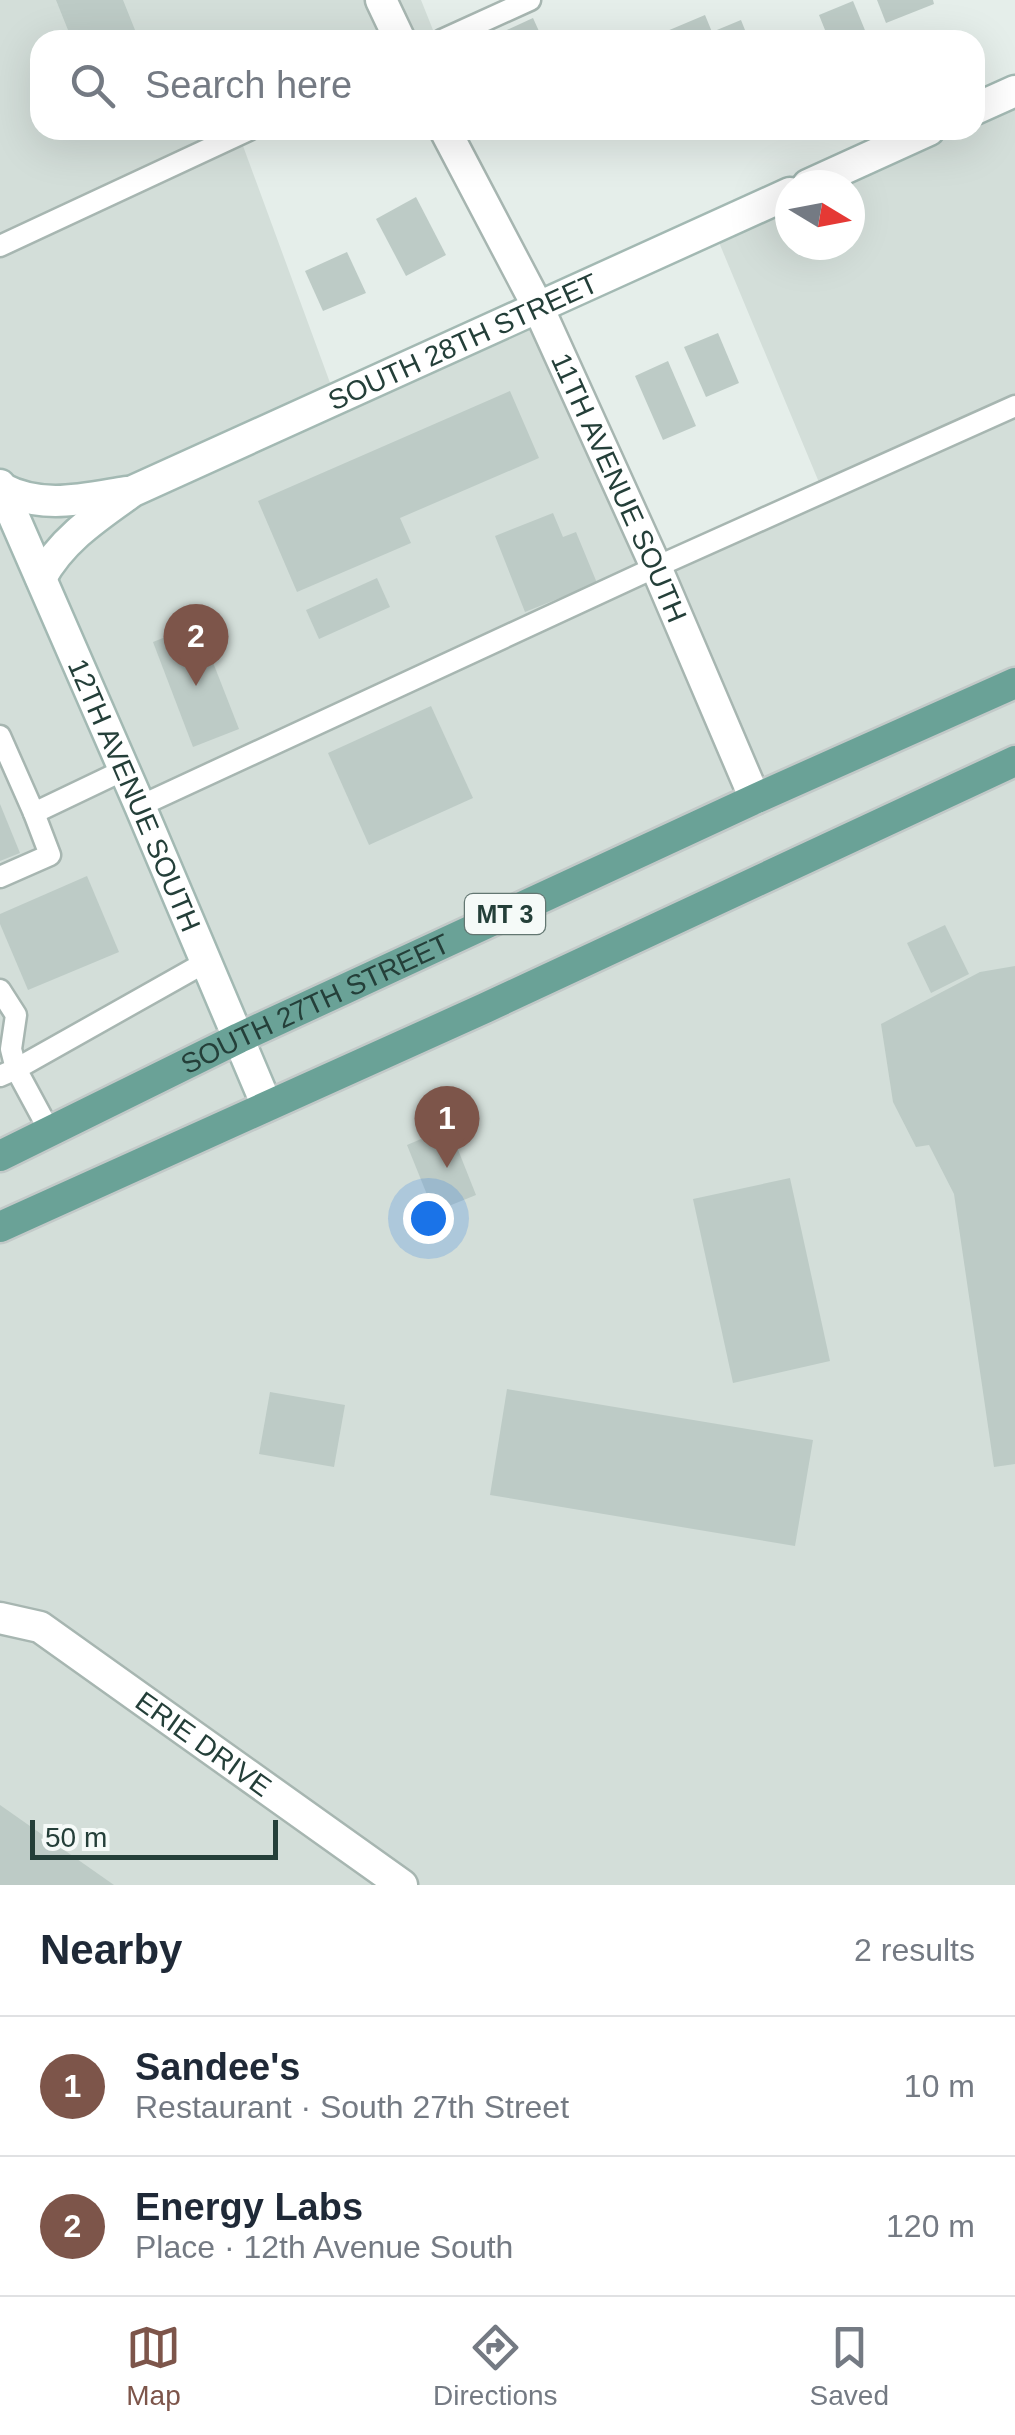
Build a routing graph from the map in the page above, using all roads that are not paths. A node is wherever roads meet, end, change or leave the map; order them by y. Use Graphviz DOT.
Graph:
graph roads {
  1 [pos="381,0"];
  2 [pos="530,0"];
  3 [pos="395,30"];
  4 [pos="464,30"];
  5 [pos="1015,91"];
  6 [pos="985,104"];
  7 [pos="228,140"];
  8 [pos="451,140"];
  9 [pos="907,140"];
  10 [pos="841,170"];
  11 [pos="775,200"];
  12 [pos="0,246"];
  13 [pos="538,308"];
  14 [pos="1015,406"];
  15 [pos="1,487"];
  16 [pos="134,491"];
  17 [pos="656,567"];
  18 [pos="41,578"];
  19 [pos="1015,683"];
  20 [pos="0,736"];
  21 [pos="1015,761"];
  22 [pos="124,770"];
  23 [pos="754,799"];
  24 [pos="140,806"];
  25 [pos="34,813"];
  26 [pos="0,877"];
  27 [pos="206,962"];
  28 [pos="0,990"];
  29 [pos="238,1038"];
  30 [pos="7,1059"];
  31 [pos="267,1106"];
  32 [pos="50,1132"];
  33 [pos="0,1156"];
  34 [pos="0,1227"];
  35 [pos="0,1618"];
  36 [pos="402,1885"];
  1 -- 3 [label="street"];
  2 -- 4 [label="lane"];
  5 -- 6 [label="street"];
  7 -- 12 [label="lane"];
  8 -- 13 [label="street, 11TH AVENUE SOUTH"];
  9 -- 10 [label="street"];
  11 -- 13 [label="street, SOUTH 28TH STREET"];
  13 -- 16 [label="street, SOUTH 28TH STREET"];
  13 -- 17 [label="street, 11TH AVENUE SOUTH"];
  14 -- 17 [label="lane"];
  15 -- 16 [label="street, SOUTH 28TH STREET"];
  15 -- 18 [label="street, 12TH AVENUE SOUTH"];
  16 -- 18 [label="street, SOUTH 28TH STREET"];
  17 -- 23 [label="street, 11TH AVENUE SOUTH"];
  17 -- 24 [label="lane"];
  18 -- 22 [label="street, 12TH AVENUE SOUTH"];
  19 -- 23 [label="main road, SOUTH 27TH STREET / MT 3"];
  20 -- 25 [label="lane"];
  21 -- 31 [label="main road"];
  22 -- 24 [label="street, 12TH AVENUE SOUTH"];
  22 -- 25 [label="lane"];
  23 -- 29 [label="main road, SOUTH 27TH STREET / MT 3"];
  24 -- 27 [label="street, 12TH AVENUE SOUTH"];
  25 -- 26 [label="lane"];
  27 -- 29 [label="street, 12TH AVENUE SOUTH"];
  27 -- 30 [label="lane"];
  28 -- 30 [label="lane"];
  29 -- 31 [label="street, 12TH AVENUE SOUTH"];
  29 -- 32 [label="main road, SOUTH 27TH STREET / MT 3"];
  30 -- 32 [label="lane"];
  31 -- 34 [label="main road"];
  32 -- 33 [label="main road, SOUTH 27TH STREET / MT 3"];
  35 -- 36 [label="street, ERIE DRIVE"];
}
